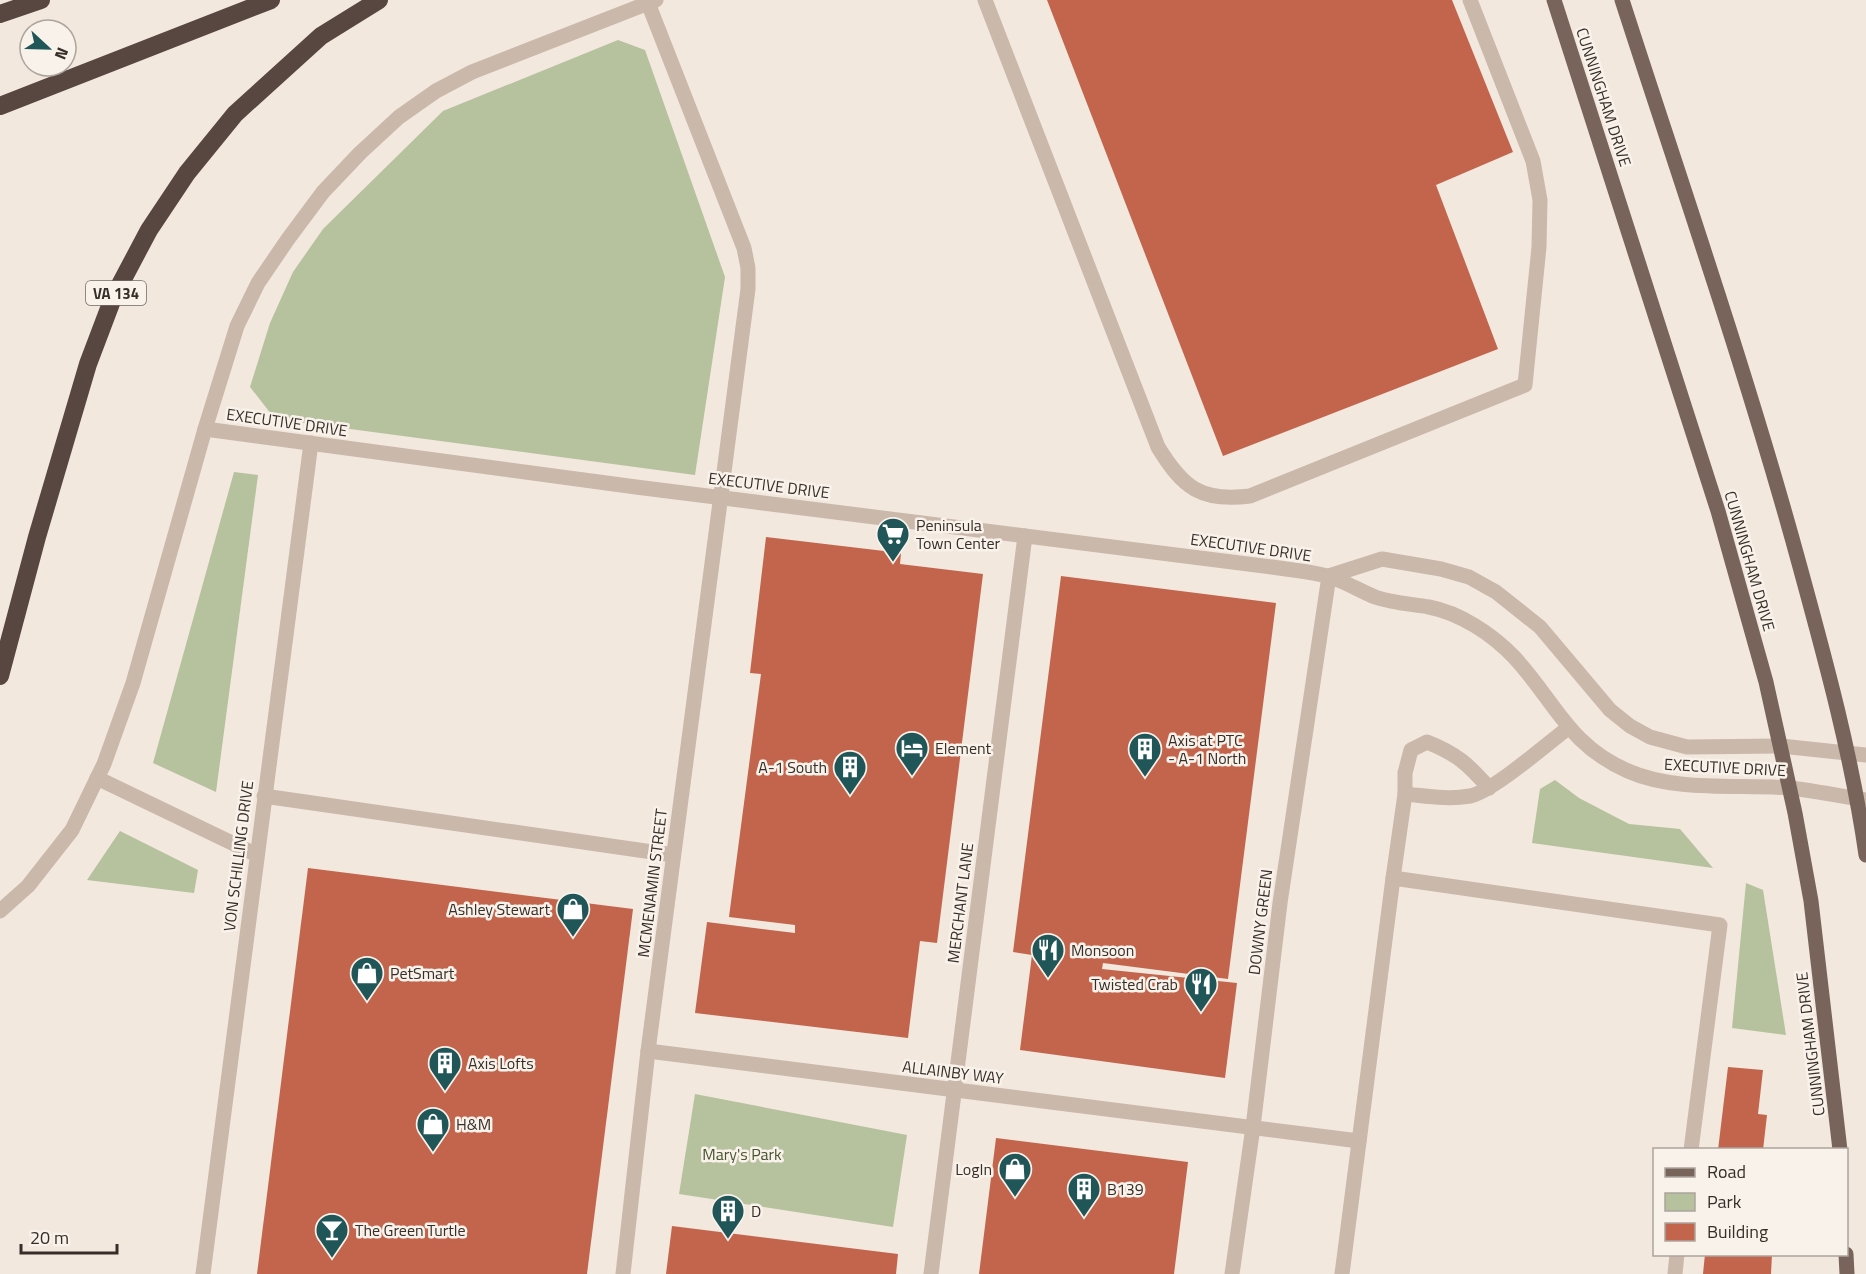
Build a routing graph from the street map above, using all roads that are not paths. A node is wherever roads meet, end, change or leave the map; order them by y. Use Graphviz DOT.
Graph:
graph roads {
  1 [pos="40,0"];
  2 [pos="272,0"];
  3 [pos="379,0"];
  4 [pos="985,0"];
  5 [pos="1470,0"];
  6 [pos="1554,0"];
  7 [pos="1622,0"];
  8 [pos="652,1"];
  9 [pos="0,14"];
  10 [pos="0,106"];
  11 [pos="205,429"];
  12 [pos="311,444"];
  13 [pos="719,497"];
  14 [pos="1025,536"];
  15 [pos="1329,576"];
  16 [pos="0,676"];
  17 [pos="1568,728"];
  18 [pos="1781,746"];
  19 [pos="1847,752"];
  20 [pos="1866,755"];
  21 [pos="97,778"];
  22 [pos="1489,788"];
  23 [pos="1790,788"];
  24 [pos="1405,794"];
  25 [pos="264,796"];
  26 [pos="1862,799"];
  27 [pos="257,855"];
  28 [pos="673,855"];
  29 [pos="1866,855"];
  30 [pos="1393,878"];
  31 [pos="0,911"];
  32 [pos="648,1051"];
  33 [pos="953,1091"];
  34 [pos="1253,1127"];
  35 [pos="1359,1141"];
  36 [pos="1691,1148"];
  37 [pos="1840,1148"];
  38 [pos="1677,1256"];
  39 [pos="1846,1256"];
  40 [pos="202,1274"];
  41 [pos="623,1274"];
  42 [pos="931,1274"];
  43 [pos="1232,1274"];
  44 [pos="1342,1274"];
  45 [pos="1675,1274"];
  46 [pos="1847,1274"];
  1 -- 9 [label="highway"];
  2 -- 10 [label="highway"];
  3 -- 16 [label="highway, VA 134"];
  4 -- 5 [label="street"];
  6 -- 18 [label="main road, CUNNINGHAM DRIVE"];
  7 -- 19 [label="main road"];
  8 -- 11 [label="street"];
  8 -- 13 [label="street, MCMENAMIN STREET"];
  11 -- 12 [label="street, EXECUTIVE DRIVE"];
  11 -- 21 [label="street"];
  12 -- 13 [label="street, EXECUTIVE DRIVE"];
  12 -- 25 [label="street, VON SCHILLING DRIVE"];
  13 -- 14 [label="street, EXECUTIVE DRIVE"];
  13 -- 28 [label="street, MCMENAMIN STREET"];
  14 -- 15 [label="street, EXECUTIVE DRIVE"];
  14 -- 33 [label="street, MERCHANT LANE"];
  15 -- 17 [label="street, EXECUTIVE DRIVE"];
  15 -- 18 [label="street, EXECUTIVE DRIVE"];
  15 -- 34 [label="street, DOWNY GREEN"];
  17 -- 22 [label="street"];
  17 -- 23 [label="street, EXECUTIVE DRIVE"];
  18 -- 19 [label="street, EXECUTIVE DRIVE"];
  18 -- 23 [label="main road, CUNNINGHAM DRIVE"];
  19 -- 20 [label="street, EXECUTIVE DRIVE"];
  19 -- 26 [label="main road"];
  21 -- 27 [label="street"];
  21 -- 31 [label="street"];
  22 -- 24 [label="street"];
  22 -- 24 [label="street"];
  23 -- 26 [label="street, EXECUTIVE DRIVE"];
  23 -- 37 [label="main road, CUNNINGHAM DRIVE"];
  24 -- 30 [label="street"];
  25 -- 27 [label="street, VON SCHILLING DRIVE"];
  25 -- 28 [label="street"];
  26 -- 29 [label="main road"];
  27 -- 40 [label="street, VON SCHILLING DRIVE"];
  28 -- 32 [label="street, MCMENAMIN STREET"];
  30 -- 35 [label="street"];
  30 -- 36 [label="street"];
  32 -- 33 [label="street, ALLAINBY WAY"];
  32 -- 41 [label="street, MCMENAMIN STREET"];
  33 -- 34 [label="street, ALLAINBY WAY"];
  33 -- 42 [label="street, MERCHANT LANE"];
  34 -- 35 [label="street, ALLAINBY WAY"];
  34 -- 43 [label="street, DOWNY GREEN"];
  35 -- 44 [label="street"];
  38 -- 45 [label="street"];
  39 -- 46 [label="main road"];
}
